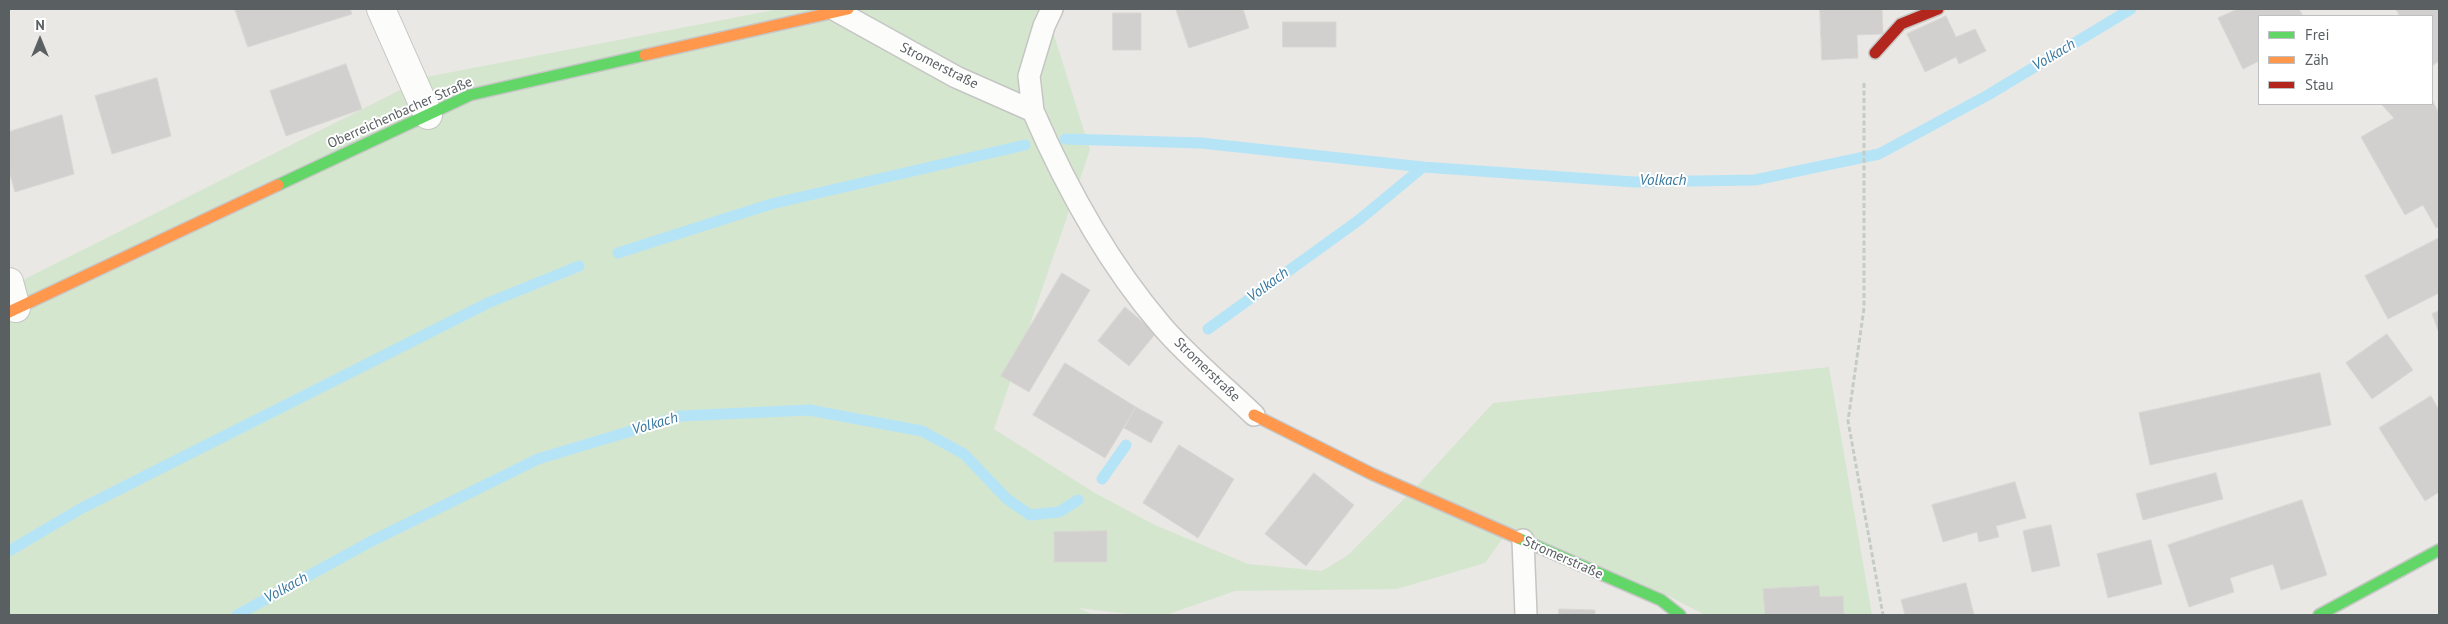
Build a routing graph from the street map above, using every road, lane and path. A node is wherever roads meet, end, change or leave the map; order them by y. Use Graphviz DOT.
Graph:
graph roads {
  1 [pos="381,9"];
  2 [pos="1052,9"];
  3 [pos="1938,9"];
  4 [pos="842,10"];
  5 [pos="1875,53"];
  6 [pos="1033,111"];
  7 [pos="428,115"];
  8 [pos="11,301"];
  9 [pos="1254,415"];
  10 [pos="1523,540"];
  11 [pos="2439,550"];
  12 [pos="1526,615"];
  13 [pos="1680,615"];
  14 [pos="1883,615"];
  15 [pos="2319,615"];
  1 -- 7 [label="street"];
  2 -- 6 [label="lane"];
  3 -- 5 [label="street"];
  4 -- 6 [label="lane, Stromerstraße"];
  4 -- 7 [label="street, Oberreichenbacher Straße"];
  5 -- 14 [label="path"];
  6 -- 9 [label="lane, Stromerstraße"];
  7 -- 8 [label="street, Oberreichenbacher Straße"];
  9 -- 10 [label="street, Stromerstraße"];
  10 -- 12 [label="lane"];
  10 -- 13 [label="street, Stromerstraße"];
  11 -- 15 [label="street"];
}
